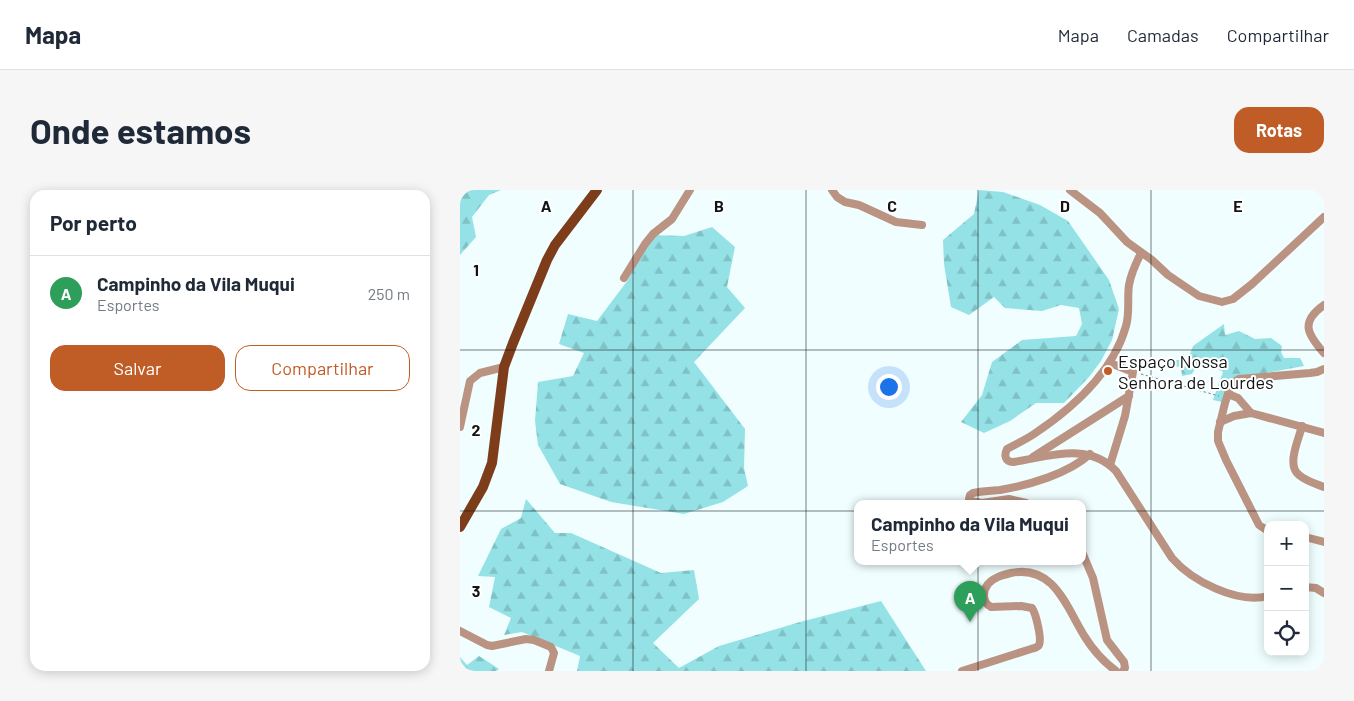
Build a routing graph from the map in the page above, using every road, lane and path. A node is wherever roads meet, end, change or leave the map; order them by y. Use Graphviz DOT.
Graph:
graph roads {
  1 [pos="597,190"];
  2 [pos="690,190"];
  3 [pos="832,190"];
  4 [pos="1070,190"];
  5 [pos="1324,217"];
  6 [pos="922,225"];
  7 [pos="1142,253"];
  8 [pos="624,278"];
  9 [pos="1324,305"];
  10 [pos="1324,353"];
  11 [pos="1110,363"];
  12 [pos="504,366"];
  13 [pos="1324,368"];
  14 [pos="1133,372"];
  15 [pos="1228,394"];
  16 [pos="1129,396"];
  17 [pos="1251,413"];
  18 [pos="1220,422"];
  19 [pos="1302,426"];
  20 [pos="460,427"];
  21 [pos="1324,433"];
  22 [pos="1090,454"];
  23 [pos="1030,459"];
  24 [pos="1110,465"];
  25 [pos="1324,487"];
  26 [pos="970,500"];
  27 [pos="1001,500"];
  28 [pos="1013,500"];
  29 [pos="460,527"];
  30 [pos="1264,528"];
  31 [pos="1309,538"];
  32 [pos="1324,542"];
  33 [pos="1086,561"];
  34 [pos="1309,587"];
  35 [pos="1324,593"];
  36 [pos="1264,597"];
  37 [pos="460,631"];
  38 [pos="549,671"];
  39 [pos="962,671"];
  40 [pos="1116,671"];
  41 [pos="1123,671"];
  1 -- 12 [label="main road"];
  2 -- 8 [label="street"];
  3 -- 6 [label="street"];
  4 -- 7 [label="street"];
  5 -- 7 [label="street"];
  7 -- 11 [label="street"];
  9 -- 10 [label="street"];
  11 -- 14 [label="street"];
  11 -- 23 [label="street"];
  12 -- 20 [label="street"];
  12 -- 29 [label="main road"];
  13 -- 15 [label="street"];
  14 -- 15 [label="path"];
  14 -- 16 [label="street"];
  15 -- 17 [label="street"];
  15 -- 18 [label="street"];
  16 -- 23 [label="street"];
  16 -- 24 [label="street"];
  17 -- 18 [label="street"];
  17 -- 19 [label="street"];
  18 -- 30 [label="street"];
  19 -- 21 [label="street"];
  19 -- 25 [label="street"];
  22 -- 23 [label="street"];
  22 -- 24 [label="street"];
  22 -- 26 [label="street"];
  24 -- 36 [label="street"];
  27 -- 28 [label="street"];
  31 -- 32 [label="street"];
  33 -- 41 [label="street"];
  34 -- 35 [label="street"];
  37 -- 38 [label="street"];
  39 -- 40 [label="street"];
}
